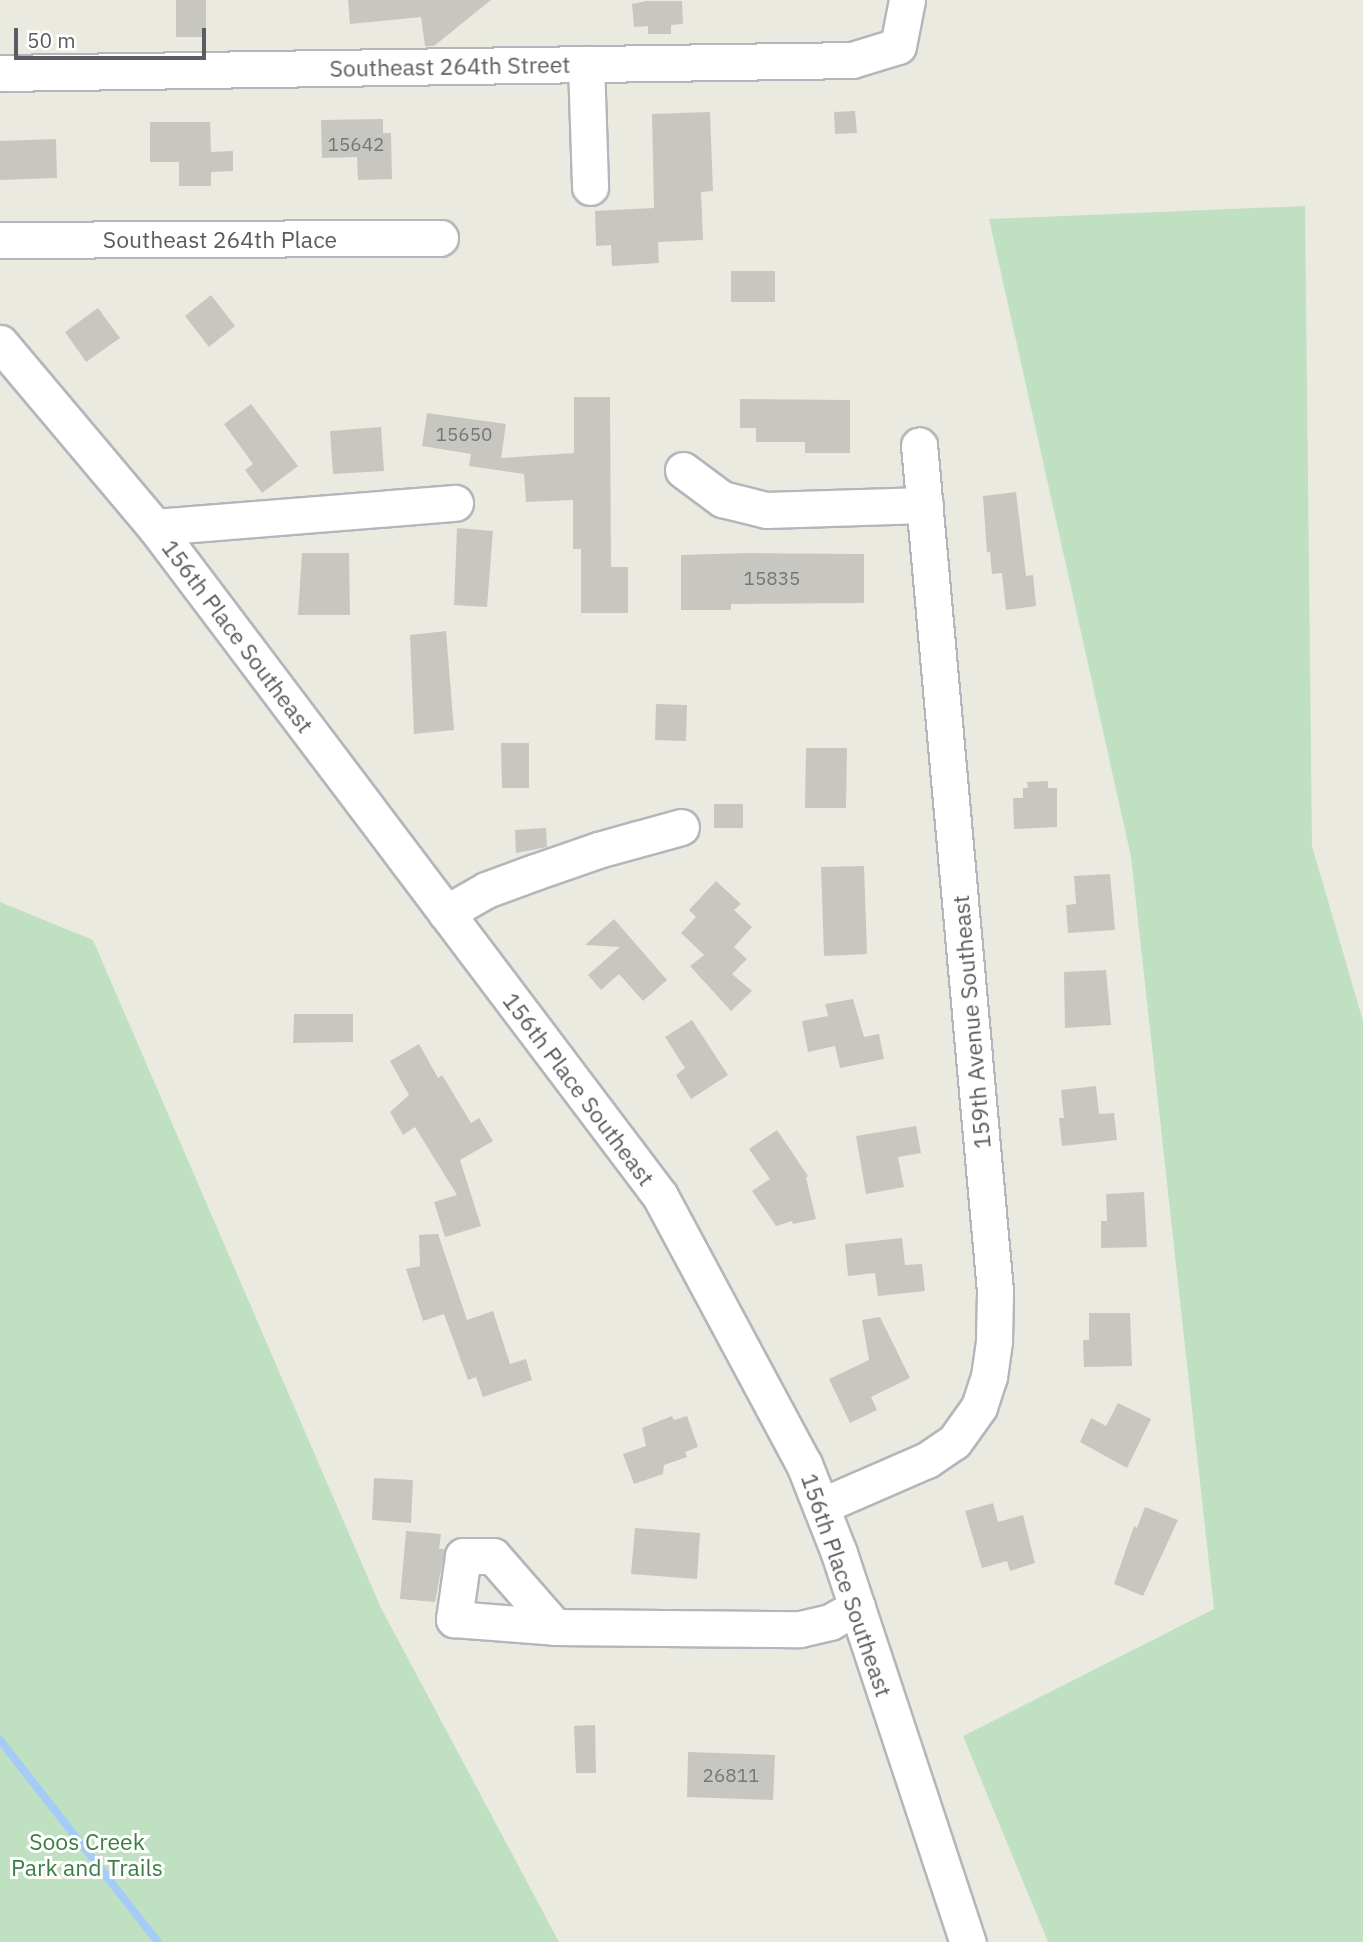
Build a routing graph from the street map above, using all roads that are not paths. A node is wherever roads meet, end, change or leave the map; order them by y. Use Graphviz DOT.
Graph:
graph roads {
  1 [pos="907,0"];
  2 [pos="586,64"];
  3 [pos="0,73"];
  4 [pos="590,187"];
  5 [pos="440,238"];
  6 [pos="0,240"];
  7 [pos="0,343"];
  8 [pos="919,445"];
  9 [pos="684,470"];
  10 [pos="455,503"];
  11 [pos="925,505"];
  12 [pos="155,527"];
  13 [pos="681,827"];
  14 [pos="446,913"];
  15 [pos="821,1506"];
  16 [pos="857,1607"];
  17 [pos="555,1627"];
  18 [pos="968,1942"];
  1 -- 2 [label="street, Southeast 264th Street"];
  2 -- 3 [label="street, Southeast 264th Street"];
  2 -- 4 [label="street"];
  5 -- 6 [label="street, Southeast 264th Place"];
  7 -- 12 [label="street, 156th Place Southeast"];
  8 -- 11 [label="street, 159th Avenue Southeast"];
  9 -- 11 [label="street"];
  10 -- 12 [label="street"];
  11 -- 15 [label="street, 159th Avenue Southeast"];
  12 -- 14 [label="street, 156th Place Southeast"];
  13 -- 14 [label="street"];
  14 -- 15 [label="street, 156th Place Southeast"];
  15 -- 16 [label="street, 156th Place Southeast"];
  16 -- 17 [label="street"];
  16 -- 18 [label="street, 156th Place Southeast"];
}
